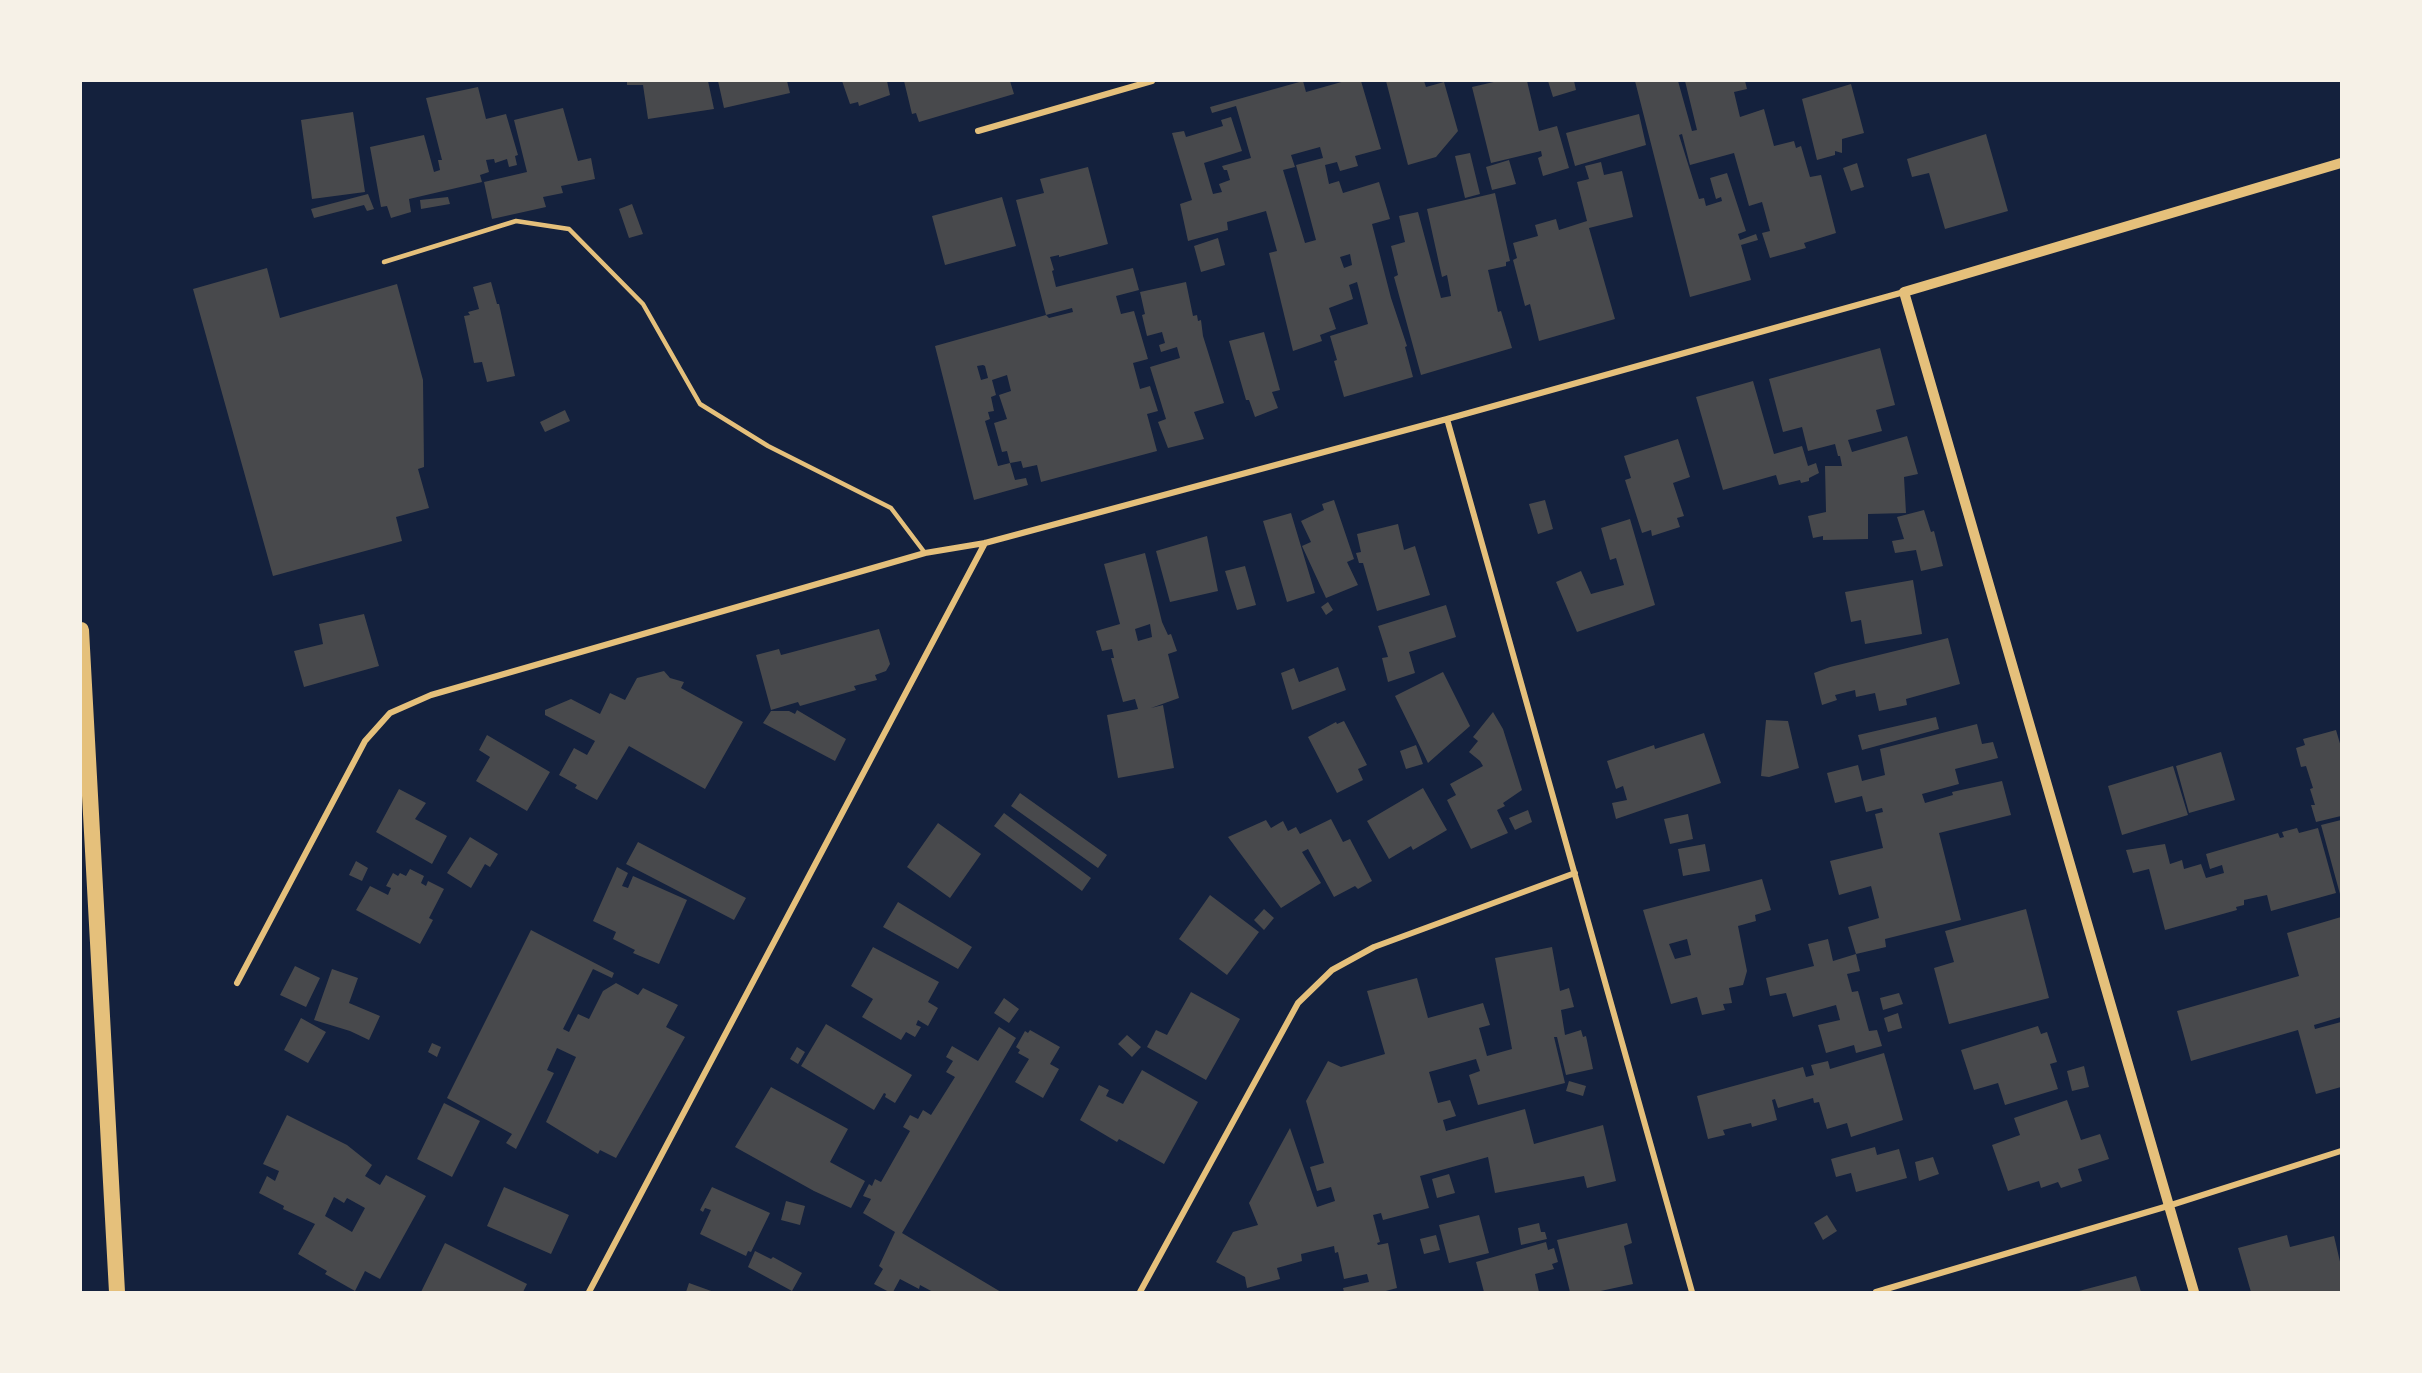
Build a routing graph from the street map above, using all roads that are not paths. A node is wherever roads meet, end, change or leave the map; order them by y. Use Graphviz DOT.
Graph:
graph roads {
  1 [pos="1152,81"];
  2 [pos="978,131"];
  3 [pos="2341,163"];
  4 [pos="384,262"];
  5 [pos="1904,292"];
  6 [pos="1447,419"];
  7 [pos="985,543"];
  8 [pos="925,554"];
  9 [pos="81,630"];
  10 [pos="1575,873"];
  11 [pos="237,983"];
  12 [pos="2341,1151"];
  13 [pos="2168,1206"];
  14 [pos="117,1292"];
  15 [pos="589,1292"];
  16 [pos="1140,1292"];
  17 [pos="1692,1292"];
  18 [pos="1876,1292"];
  19 [pos="2194,1292"];
  1 -- 2 [label="street"];
  3 -- 5 [label="street"];
  4 -- 8 [label="lane"];
  5 -- 6 [label="street"];
  5 -- 13 [label="street"];
  6 -- 7 [label="street"];
  6 -- 10 [label="street"];
  7 -- 8 [label="street"];
  7 -- 15 [label="street"];
  8 -- 11 [label="street"];
  9 -- 14 [label="highway"];
  10 -- 16 [label="street"];
  10 -- 17 [label="street"];
  12 -- 13 [label="street"];
  13 -- 18 [label="street"];
  13 -- 19 [label="street"];
}
